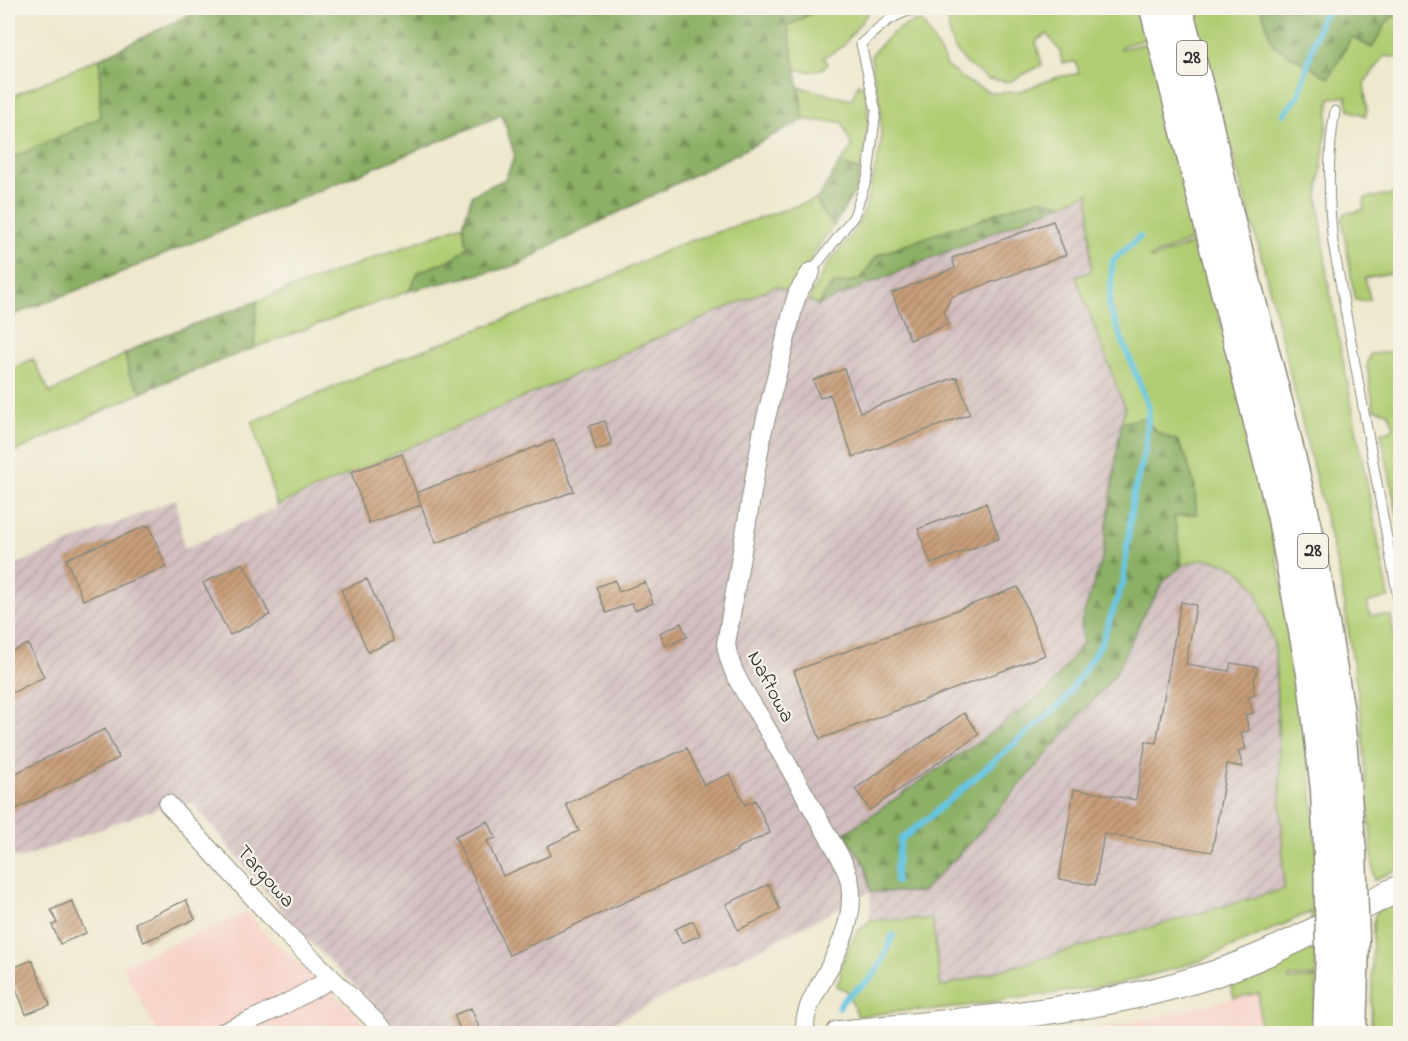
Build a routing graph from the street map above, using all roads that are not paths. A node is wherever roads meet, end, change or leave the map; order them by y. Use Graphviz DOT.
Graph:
graph roads {
  1 [pos="921,8"];
  2 [pos="1154,8"];
  3 [pos="1178,8"];
  4 [pos="1335,111"];
  5 [pos="811,272"];
  6 [pos="1401,609"];
  7 [pos="168,804"];
  8 [pos="1340,853"];
  9 [pos="1401,888"];
  10 [pos="1342,946"];
  11 [pos="331,979"];
  12 [pos="220,1034"];
  13 [pos="388,1034"];
  14 [pos="805,1034"];
  15 [pos="839,1034"];
  16 [pos="1327,1034"];
  17 [pos="1352,1034"];
  1 -- 5 [label="lane"];
  2 -- 8 [label="main road, 28"];
  3 -- 8 [label="main road, 28"];
  4 -- 6 [label="lane"];
  5 -- 14 [label="street, Naftowa"];
  7 -- 11 [label="street, Targowa"];
  8 -- 10 [label="main road, 28, bridge"];
  9 -- 15 [label="street"];
  10 -- 16 [label="main road, 28"];
  10 -- 17 [label="main road, 28"];
  11 -- 12 [label="street"];
  11 -- 13 [label="street, Targowa"];
}
